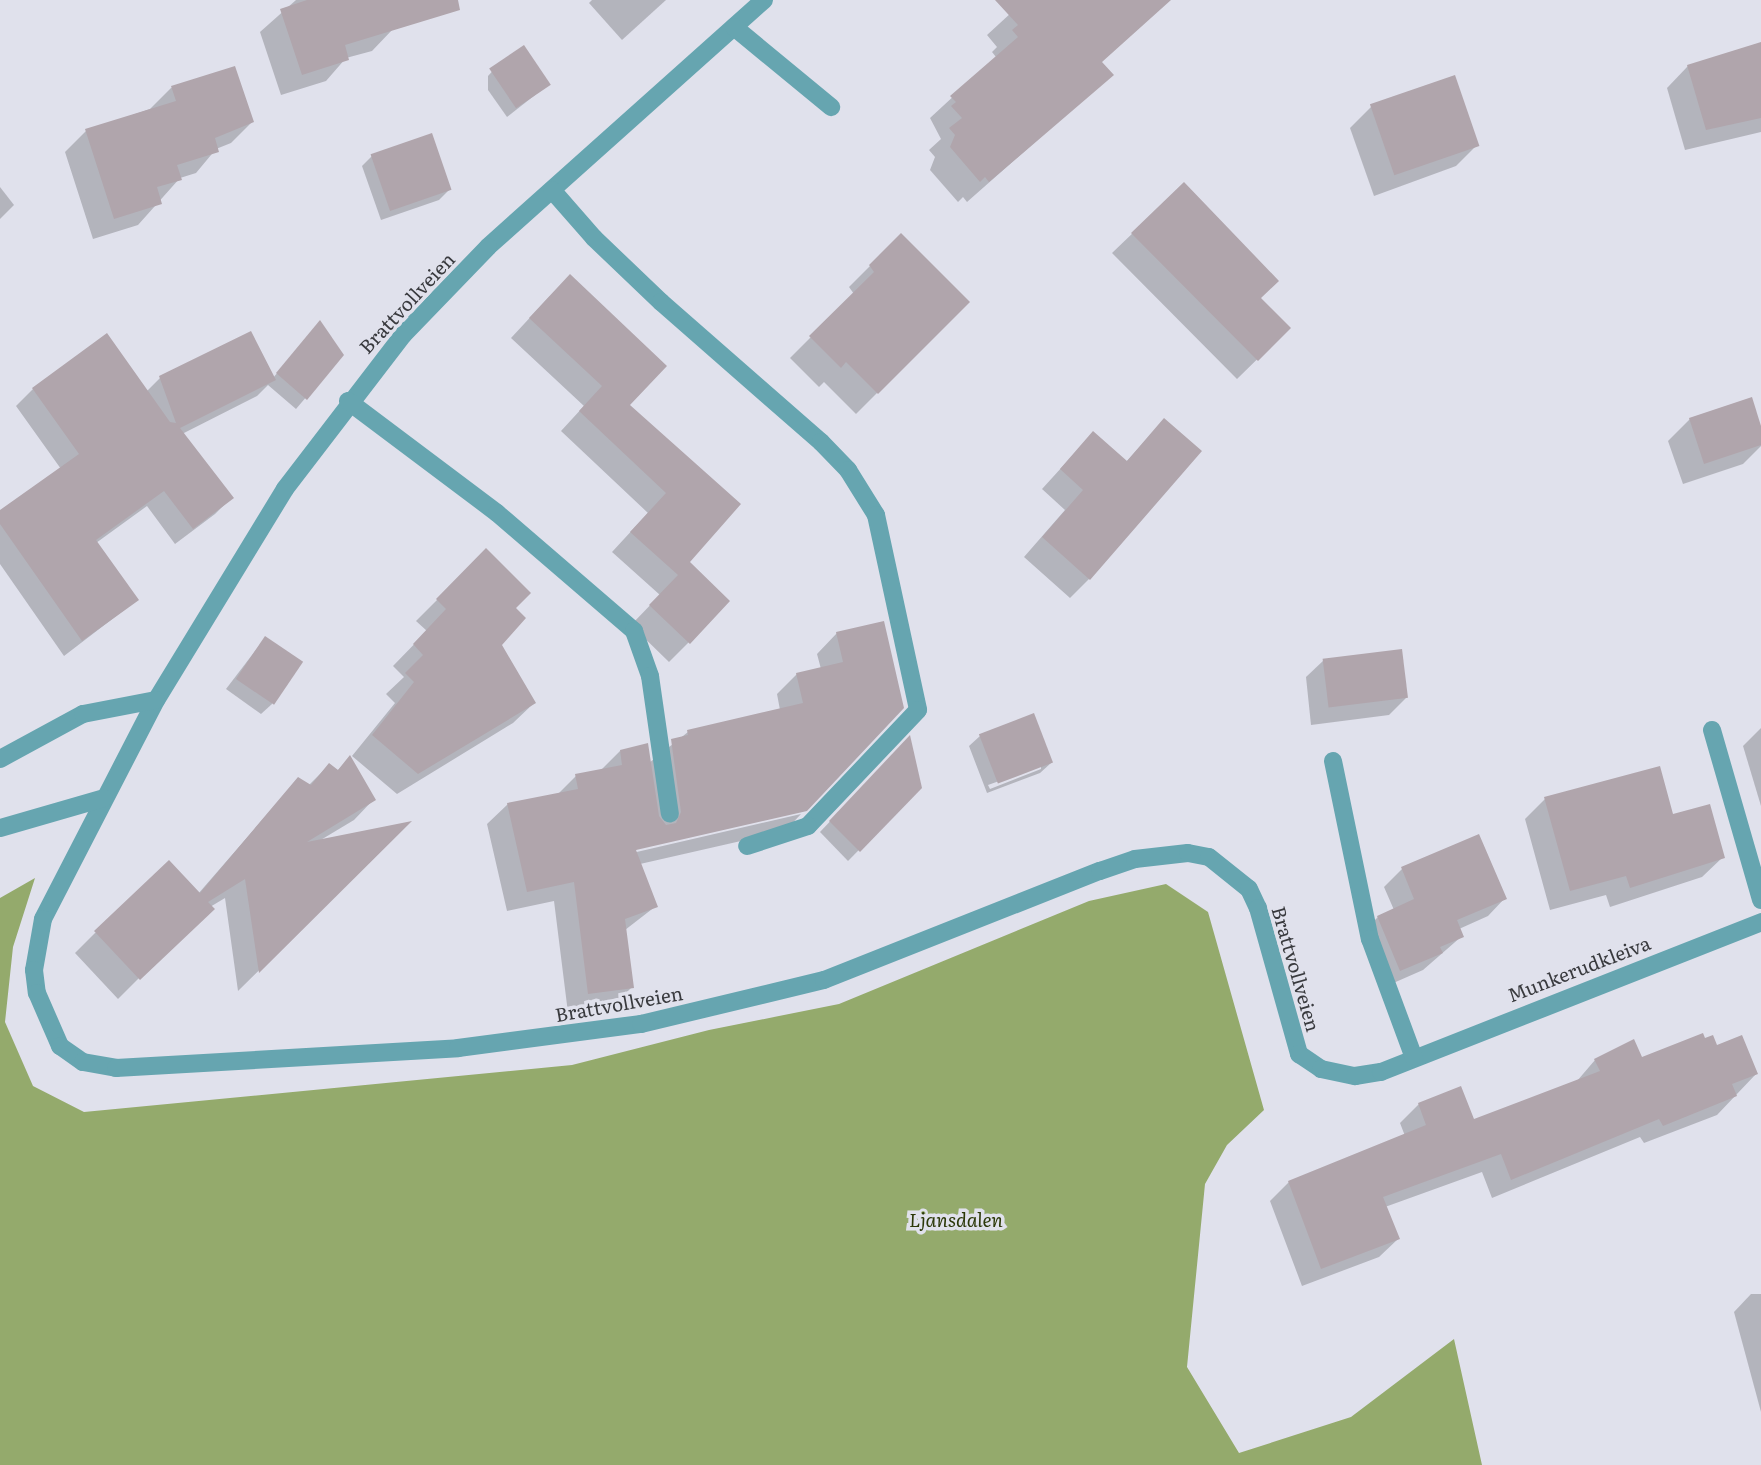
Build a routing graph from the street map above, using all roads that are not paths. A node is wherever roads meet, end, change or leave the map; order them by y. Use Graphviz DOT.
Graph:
graph roads {
  1 [pos="764,0"];
  2 [pos="734,27"];
  3 [pos="831,107"];
  4 [pos="552,190"];
  5 [pos="348,401"];
  6 [pos="156,700"];
  7 [pos="1712,730"];
  8 [pos="0,759"];
  9 [pos="1333,761"];
  10 [pos="104,798"];
  11 [pos="670,814"];
  12 [pos="0,828"];
  13 [pos="747,846"];
  14 [pos="1761,900"];
  15 [pos="1761,922"];
  16 [pos="1299,1054"];
  17 [pos="1414,1058"];
  1 -- 2 [label="street, Brattvollveien"];
  2 -- 3 [label="street"];
  2 -- 4 [label="street, Brattvollveien"];
  4 -- 5 [label="street, Brattvollveien"];
  4 -- 13 [label="street"];
  5 -- 6 [label="street, Brattvollveien"];
  5 -- 11 [label="street"];
  6 -- 8 [label="street"];
  6 -- 10 [label="street, Brattvollveien"];
  7 -- 14 [label="street"];
  9 -- 17 [label="street"];
  10 -- 12 [label="street"];
  10 -- 16 [label="street, Brattvollveien"];
  15 -- 17 [label="street, Munkerudkleiva"];
  16 -- 17 [label="street, Munkerudkleiva"];
}
